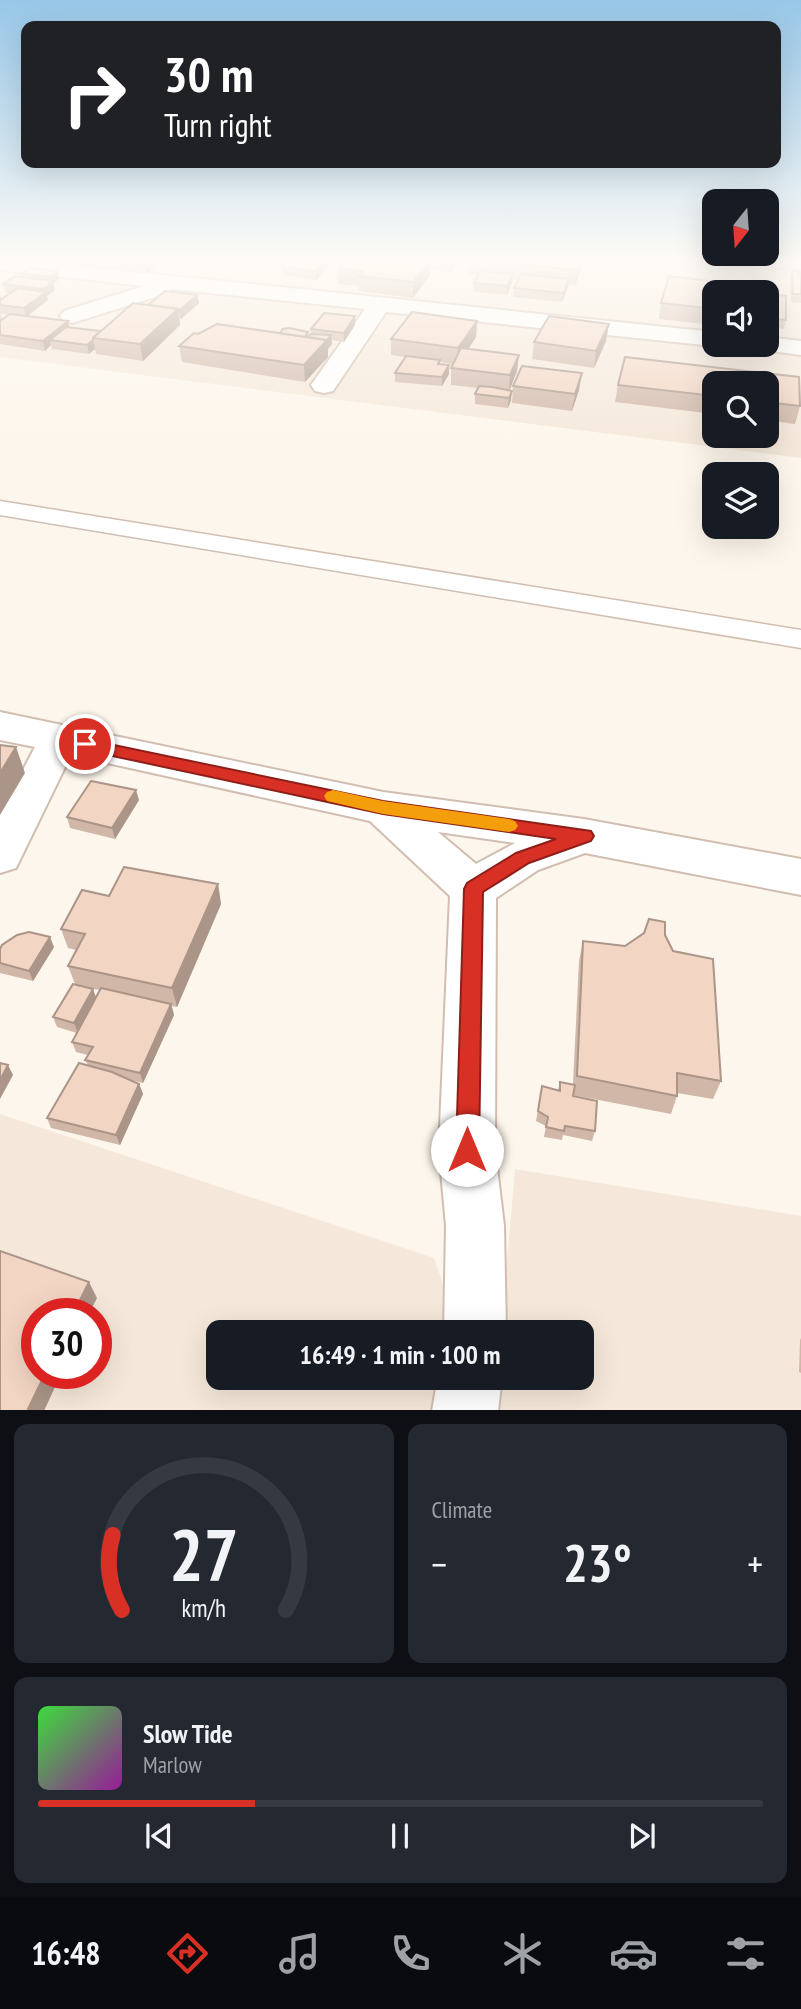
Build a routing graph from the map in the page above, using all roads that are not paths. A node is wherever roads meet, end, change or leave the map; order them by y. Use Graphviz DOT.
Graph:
graph roads {
  1 [pos="366,324"];
  2 [pos="569,324"];
  3 [pos="702,338"];
  4 [pos="779,345"];
  5 [pos="801,348"];
  6 [pos="324,385"];
  7 [pos="0,508"];
  8 [pos="801,639"];
  9 [pos="0,726"];
  10 [pos="59,739"];
  11 [pos="383,808"];
  12 [pos="584,836"];
  13 [pos="0,856"];
  14 [pos="801,877"];
  15 [pos="473,889"];
  16 [pos="475,1320"];
  17 [pos="468,1390"];
  18 [pos="465,1410"];
  1 -- 6 [label="street"];
  2 -- 3 [label="street"];
  4 -- 5 [label="street"];
  7 -- 8 [label="lane"];
  9 -- 10 [label="street"];
  10 -- 11 [label="street"];
  10 -- 13 [label="street"];
  11 -- 12 [label="street"];
  11 -- 15 [label="street"];
  12 -- 14 [label="street"];
  12 -- 15 [label="street"];
  15 -- 16 [label="street"];
  17 -- 18 [label="street"];
}
